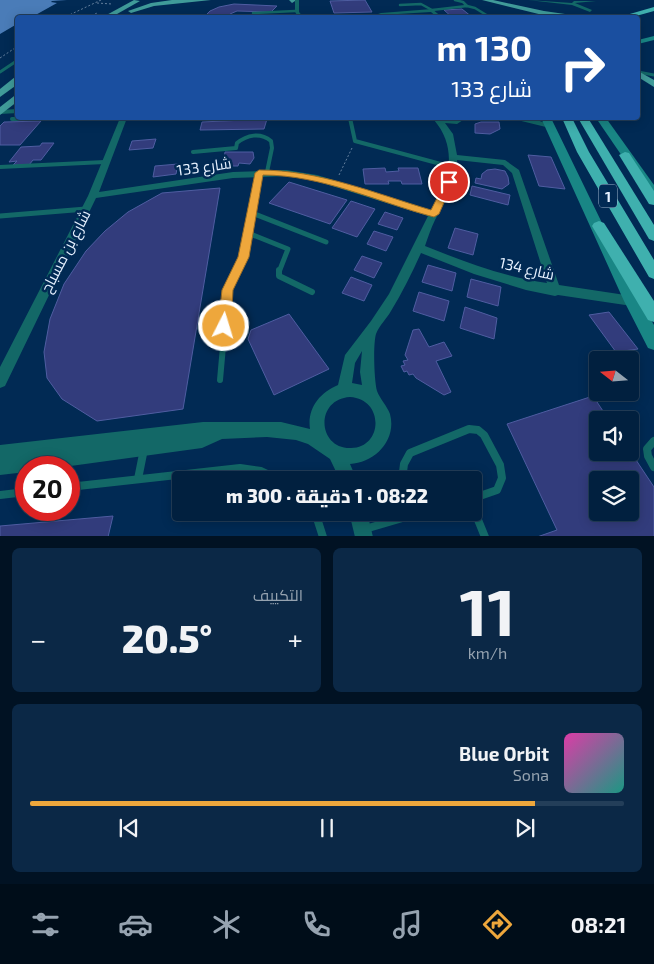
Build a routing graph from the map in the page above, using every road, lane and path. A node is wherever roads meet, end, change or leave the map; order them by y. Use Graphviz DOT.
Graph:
graph roads {
  1 [pos="101,0"];
  2 [pos="139,0"];
  3 [pos="153,0"];
  4 [pos="166,0"];
  5 [pos="187,0"];
  6 [pos="203,0"];
  7 [pos="208,0"];
  8 [pos="293,0"];
  9 [pos="455,0"];
  10 [pos="482,0"];
  11 [pos="530,0"];
  12 [pos="546,0"];
  13 [pos="595,0"];
  14 [pos="95,2"];
  15 [pos="509,3"];
  16 [pos="581,4"];
  17 [pos="400,5"];
  18 [pos="468,6"];
  19 [pos="129,9"];
  20 [pos="654,9"];
  21 [pos="432,10"];
  22 [pos="253,13"];
  23 [pos="295,14"];
  24 [pos="590,14"];
  25 [pos="69,15"];
  26 [pos="112,15"];
  27 [pos="122,15"];
  28 [pos="300,15"];
  29 [pos="377,15"];
  30 [pos="438,15"];
  31 [pos="486,15"];
  32 [pos="530,15"];
  33 [pos="565,15"];
  34 [pos="631,15"];
  35 [pos="654,15"];
  36 [pos="640,18"];
  37 [pos="654,38"];
  38 [pos="640,42"];
  39 [pos="15,48"];
  40 [pos="12,50"];
  41 [pos="0,58"];
  42 [pos="15,62"];
  43 [pos="0,72"];
  44 [pos="640,72"];
  45 [pos="640,74"];
  46 [pos="654,75"];
  47 [pos="15,82"];
  48 [pos="654,84"];
  49 [pos="640,86"];
  50 [pos="0,94"];
  51 [pos="654,95"];
  52 [pos="15,99"];
  53 [pos="15,111"];
  54 [pos="0,112"];
  55 [pos="12,119"];
  56 [pos="15,119"];
  57 [pos="122,120"];
  58 [pos="350,120"];
  59 [pos="438,120"];
  60 [pos="442,120"];
  61 [pos="458,120"];
  62 [pos="461,120"];
  63 [pos="567,120"];
  64 [pos="584,120"];
  65 [pos="601,120"];
  66 [pos="548,122"];
  67 [pos="450,134"];
  68 [pos="355,141"];
  69 [pos="193,152"];
  70 [pos="625,155"];
  71 [pos="452,157"];
  72 [pos="105,162"];
  73 [pos="0,167"];
  74 [pos="452,167"];
  75 [pos="263,172"];
  76 [pos="335,183"];
  77 [pos="654,194"];
  78 [pos="92,196"];
  79 [pos="654,201"];
  80 [pos="86,209"];
  81 [pos="252,213"];
  82 [pos="434,214"];
  83 [pos="0,216"];
  84 [pos="599,226"];
  85 [pos="248,233"];
  86 [pos="654,236"];
  87 [pos="326,242"];
  88 [pos="419,248"];
  89 [pos="654,273"];
  90 [pos="555,291"];
  91 [pos="312,292"];
  92 [pos="632,301"];
  93 [pos="654,315"];
  94 [pos="370,334"];
  95 [pos="654,342"];
  96 [pos="220,380"];
  97 [pos="0,381"];
  98 [pos="344,389"];
  99 [pos="371,397"];
  100 [pos="221,432"];
  101 [pos="654,441"];
  102 [pos="144,448"];
  103 [pos="333,451"];
  104 [pos="0,453"];
  105 [pos="0,467"];
  106 [pos="654,467"];
  107 [pos="212,471"];
  108 [pos="261,471"];
  109 [pos="344,471"];
  110 [pos="403,471"];
  111 [pos="172,475"];
  112 [pos="138,479"];
  113 [pos="80,486"];
  114 [pos="15,493"];
  115 [pos="0,494"];
  116 [pos="482,495"];
  117 [pos="318,521"];
  118 [pos="393,521"];
  119 [pos="479,521"];
  120 [pos="363,533"];
  121 [pos="323,536"];
  122 [pos="485,536"];
  1 -- 14 [label="path"];
  2 -- 19 [label="main road"];
  3 -- 19 [label="main road"];
  4 -- 5 [label="main road"];
  5 -- 6 [label="main road"];
  5 -- 19 [label="main road"];
  6 -- 7 [label="main road"];
  8 -- 23 [label="street"];
  8 -- 28 [label="street"];
  9 -- 18 [label="lane"];
  10 -- 15 [label="main road"];
  10 -- 32 [label="main road"];
  11 -- 16 [label="street"];
  12 -- 16 [label="street"];
  13 -- 16 [label="street"];
  13 -- 24 [label="street"];
  14 -- 19 [label="path"];
  14 -- 25 [label="path"];
  15 -- 33 [label="main road"];
  16 -- 24 [label="street"];
  17 -- 21 [label="lane"];
  18 -- 21 [label="lane"];
  18 -- 31 [label="lane"];
  19 -- 26 [label="main road"];
  19 -- 27 [label="main road"];
  20 -- 34 [label="highway"];
  21 -- 29 [label="street"];
  21 -- 30 [label="street"];
  22 -- 23 [label="lane"];
  35 -- 36 [label="highway"];
  37 -- 38 [label="main road"];
  39 -- 40 [label="path"];
  40 -- 41 [label="path"];
  42 -- 43 [label="lane"];
  44 -- 46 [label="lane"];
  45 -- 48 [label="main road"];
  47 -- 50 [label="main road"];
  49 -- 51 [label="main road"];
  52 -- 54 [label="main road"];
  53 -- 54 [label="street"];
  55 -- 56 [label="lane"];
  57 -- 72 [label="street, شارع بن مسباح"];
  58 -- 68 [label="lane"];
  59 -- 67 [label="street"];
  60 -- 61 [label="street"];
  62 -- 67 [label="street"];
  63 -- 89 [label="highway, 1"];
  64 -- 86 [label="highway, 1"];
  65 -- 70 [label="main road"];
  66 -- 84 [label="main road"];
  67 -- 71 [label="street"];
  68 -- 74 [label="lane"];
  68 -- 76 [label="path"];
  69 -- 75 [label="lane"];
  70 -- 77 [label="main road"];
  70 -- 79 [label="highway"];
  71 -- 74 [label="street"];
  71 -- 90 [label="street"];
  72 -- 73 [label="lane"];
  72 -- 78 [label="street, شارع بن مسباح"];
  74 -- 82 [label="street"];
  75 -- 76 [label="street, شارع 133"];
  75 -- 78 [label="street, شارع 133"];
  75 -- 81 [label="lane"];
  76 -- 82 [label="street, شارع 133"];
  78 -- 80 [label="street, شارع بن مسباح"];
  80 -- 83 [label="lane"];
  80 -- 97 [label="street, شارع بن مسباح"];
  81 -- 85 [label="lane"];
  81 -- 87 [label="lane"];
  82 -- 88 [label="street"];
  84 -- 92 [label="main road"];
  84 -- 93 [label="highway"];
  85 -- 91 [label="lane"];
  85 -- 96 [label="lane"];
  88 -- 90 [label="street, شارع 134"];
  88 -- 94 [label="street"];
  90 -- 92 [label="street, شارع 134"];
  92 -- 95 [label="main road"];
  94 -- 98 [label="street"];
  94 -- 99 [label="street"];
  98 -- 99 [label="street"];
  98 -- 103 [label="street"];
  99 -- 103 [label="street"];
  100 -- 102 [label="street"];
  100 -- 103 [label="street"];
  100 -- 104 [label="street"];
  101 -- 106 [label="lane"];
  102 -- 105 [label="street"];
  102 -- 112 [label="lane"];
  103 -- 109 [label="street"];
  107 -- 108 [label="lane"];
  110 -- 116 [label="lane"];
  111 -- 112 [label="lane"];
  112 -- 113 [label="lane"];
  114 -- 115 [label="lane"];
  117 -- 121 [label="lane"];
  118 -- 120 [label="lane"];
  119 -- 122 [label="lane"];
}
